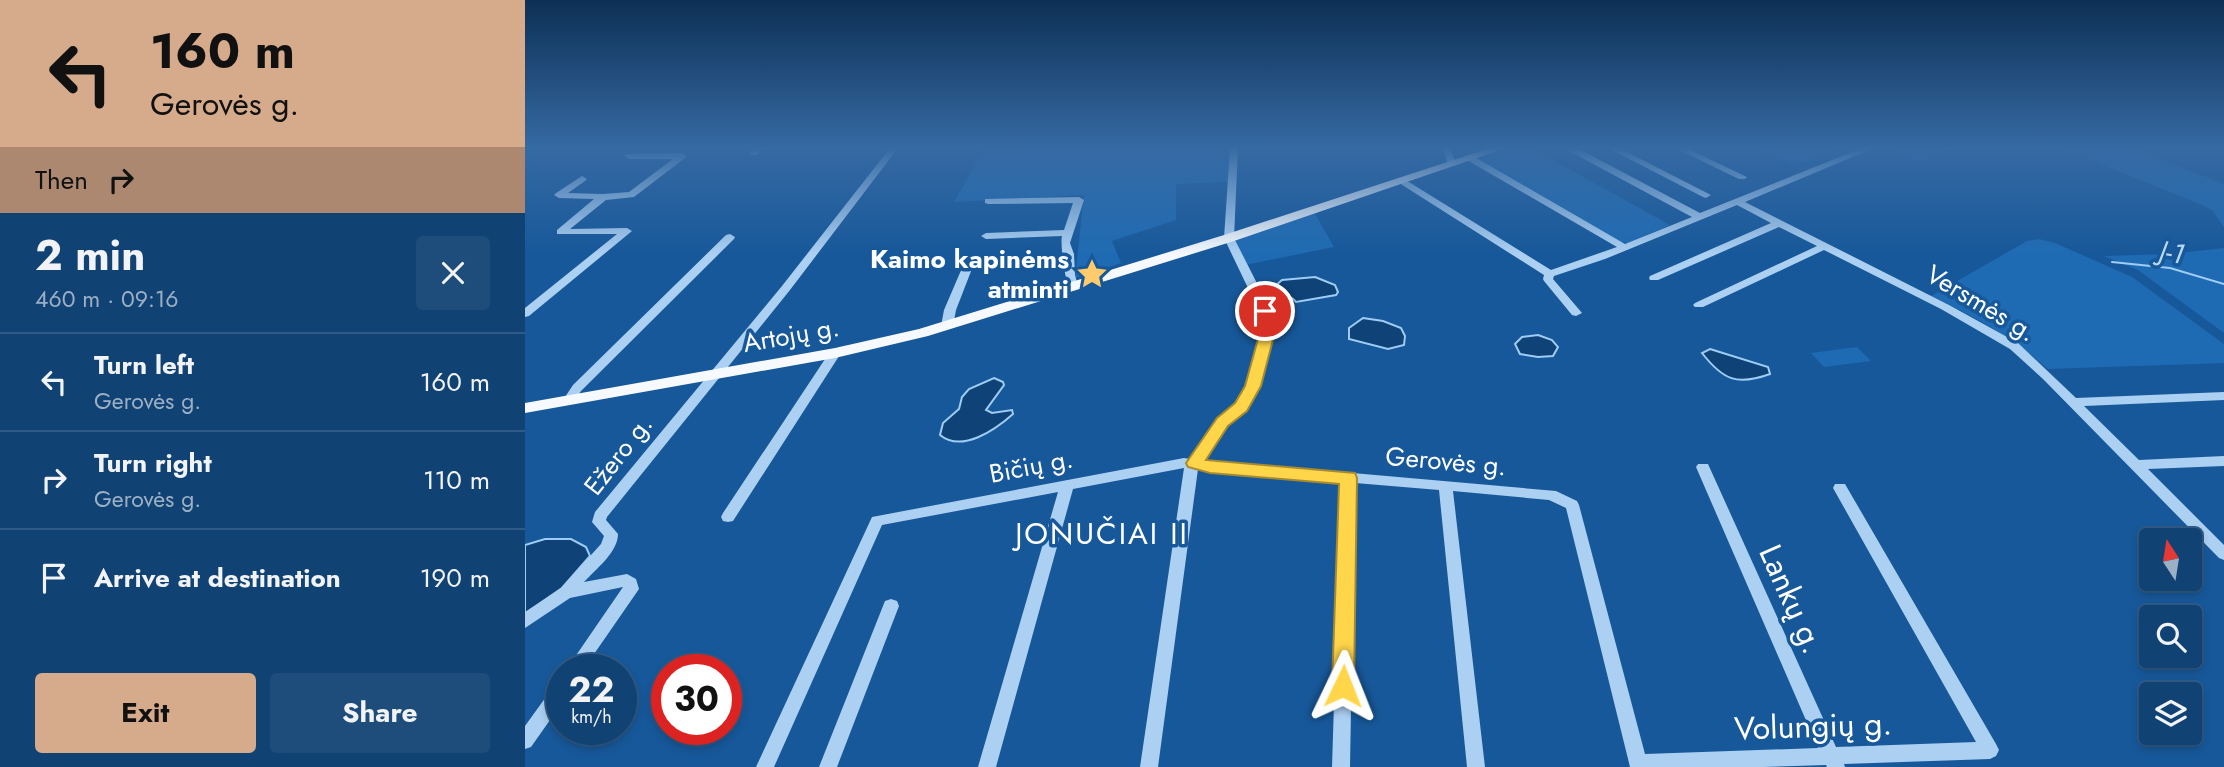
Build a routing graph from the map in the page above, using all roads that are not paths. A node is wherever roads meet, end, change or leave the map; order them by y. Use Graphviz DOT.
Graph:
graph roads {
  1 [pos="574,184"];
  2 [pos="646,184"];
  3 [pos="867,184"];
  4 [pos="1232,184"];
  5 [pos="1393,184"];
  6 [pos="1405,184"];
  7 [pos="1515,184"];
  8 [pos="1637,184"];
  9 [pos="1684,184"];
  10 [pos="1782,184"];
  11 [pos="1706,195"];
  12 [pos="603,197"];
  13 [pos="988,201"];
  14 [pos="1737,202"];
  15 [pos="1700,217"];
  16 [pos="1780,223"];
  17 [pos="1069,233"];
  18 [pos="986,236"];
  19 [pos="730,237"];
  20 [pos="1230,238"];
  21 [pos="1825,246"];
  22 [pos="1624,247"];
  23 [pos="1601,257"];
  24 [pos="970,261"];
  25 [pos="1550,274"];
  26 [pos="1654,278"];
  27 [pos="1073,286"];
  28 [pos="1699,305"];
  29 [pos="1576,313"];
  30 [pos="525,314"];
  31 [pos="947,326"];
  32 [pos="835,353"];
  33 [pos="714,374"];
  34 [pos="2224,396"];
  35 [pos="569,400"];
  36 [pos="2072,402"];
  37 [pos="525,408"];
  38 [pos="2224,461"];
  39 [pos="1194,463"];
  40 [pos="2135,465"];
  41 [pos="1703,467"];
  42 [pos="1348,478"];
  43 [pos="1067,484"];
  44 [pos="1445,486"];
  45 [pos="1840,488"];
  46 [pos="728,517"];
  47 [pos="877,521"];
  48 [pos="2216,538"];
  49 [pos="2224,554"];
  50 [pos="627,580"];
  51 [pos="566,592"];
  52 [pos="891,606"];
  53 [pos="525,621"];
  54 [pos="585,654"];
  55 [pos="546,711"];
  56 [pos="525,741"];
  57 [pos="1833,761"];
  58 [pos="1638,765"];
  59 [pos="765,767"];
  60 [pos="828,767"];
  61 [pos="987,767"];
  62 [pos="1149,767"];
  63 [pos="1342,767"];
  64 [pos="1476,767"];
  1 -- 12 [label="street"];
  2 -- 12 [label="street"];
  3 -- 33 [label="street"];
  4 -- 20 [label="street"];
  5 -- 20 [label="main road, Artojų g."];
  6 -- 25 [label="street"];
  7 -- 22 [label="street"];
  8 -- 15 [label="street"];
  9 -- 11 [label="street"];
  10 -- 14 [label="street"];
  12 -- 30 [label="street"];
  13 -- 17 [label="street"];
  14 -- 15 [label="street"];
  14 -- 16 [label="street, Versmės g."];
  15 -- 22 [label="street"];
  16 -- 21 [label="street, Versmės g."];
  16 -- 26 [label="street"];
  17 -- 18 [label="street"];
  17 -- 27 [label="street"];
  19 -- 35 [label="street"];
  20 -- 27 [label="main road, Artojų g."];
  20 -- 39 [label="street"];
  21 -- 28 [label="street"];
  21 -- 36 [label="street, Versmės g."];
  22 -- 23 [label="street"];
  23 -- 25 [label="street"];
  24 -- 31 [label="street"];
  25 -- 29 [label="street"];
  27 -- 31 [label="main road, Artojų g."];
  31 -- 32 [label="main road, Artojų g."];
  32 -- 33 [label="main road, Artojų g."];
  32 -- 46 [label="street"];
  33 -- 35 [label="main road, Artojų g."];
  33 -- 51 [label="street, Ežero g."];
  34 -- 36 [label="street"];
  35 -- 37 [label="main road, Artojų g."];
  36 -- 40 [label="street, Versmės g."];
  38 -- 40 [label="street"];
  39 -- 42 [label="street, Gerovės g."];
  39 -- 43 [label="street, Bičių g."];
  39 -- 62 [label="street"];
  40 -- 48 [label="street, Versmės g."];
  41 -- 57 [label="street, Lankų g."];
  42 -- 44 [label="street, Gerovės g."];
  42 -- 63 [label="street"];
  43 -- 47 [label="street, Bičių g."];
  43 -- 61 [label="street"];
  44 -- 58 [label="street, Gerovės g."];
  44 -- 64 [label="street"];
  45 -- 57 [label="street, Volungių g."];
  47 -- 59 [label="street"];
  48 -- 49 [label="street, Versmės g."];
  50 -- 51 [label="street"];
  50 -- 54 [label="street"];
  51 -- 53 [label="street, Ežero g."];
  52 -- 60 [label="street"];
  55 -- 56 [label="street"];
  57 -- 58 [label="street, Volungių g."];
}
